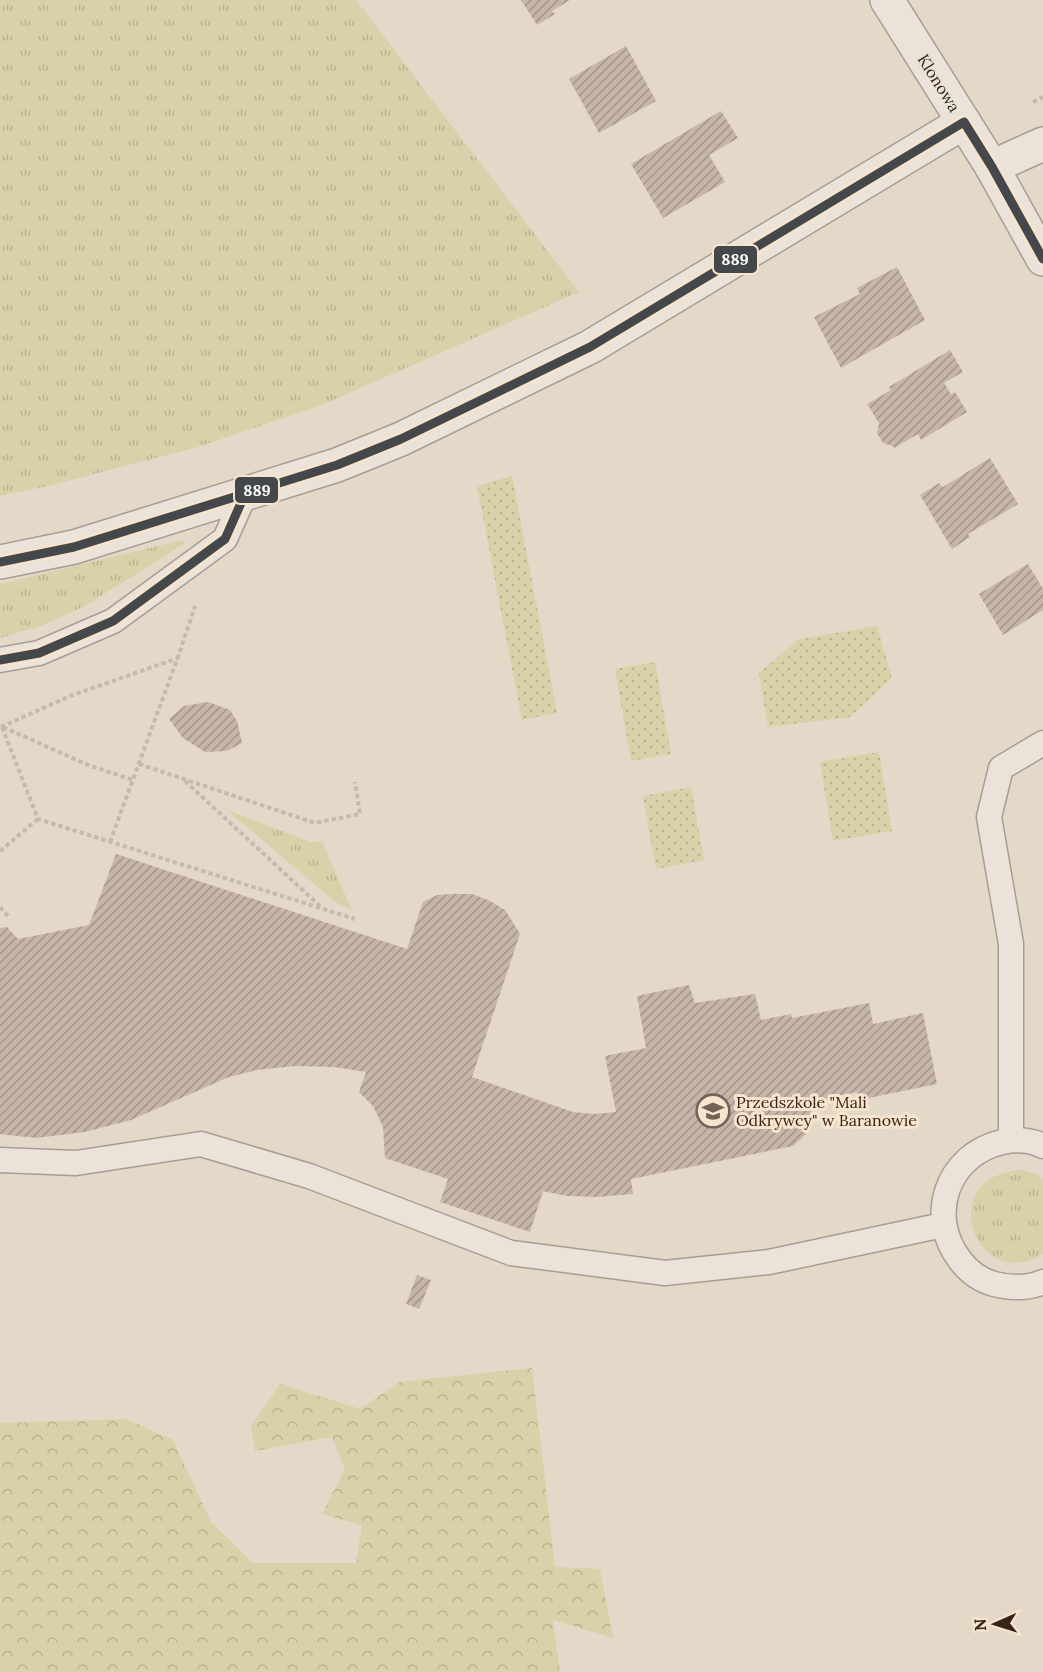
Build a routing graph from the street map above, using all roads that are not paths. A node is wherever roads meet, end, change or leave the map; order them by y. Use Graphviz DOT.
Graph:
graph roads {
  1 [pos="887,0"];
  2 [pos="964,122"];
  3 [pos="1043,144"];
  4 [pos="992,167"];
  5 [pos="1043,259"];
  6 [pos="244,494"];
  7 [pos="0,562"];
  8 [pos="0,660"];
  9 [pos="1043,742"];
  10 [pos="1011,1140"];
  11 [pos="1043,1146"];
  12 [pos="0,1160"];
  13 [pos="943,1225"];
  14 [pos="1043,1282"];
  1 -- 2 [label="street, Klonowa"];
  2 -- 4 [label="street, Klonowa"];
  2 -- 6 [label="street"];
  3 -- 4 [label="street"];
  4 -- 5 [label="street, Klonowa"];
  6 -- 7 [label="street"];
  6 -- 8 [label="lane"];
  9 -- 10 [label="lane"];
  10 -- 11 [label="lane"];
  10 -- 13 [label="lane"];
  12 -- 13 [label="lane"];
  13 -- 14 [label="lane"];
}
